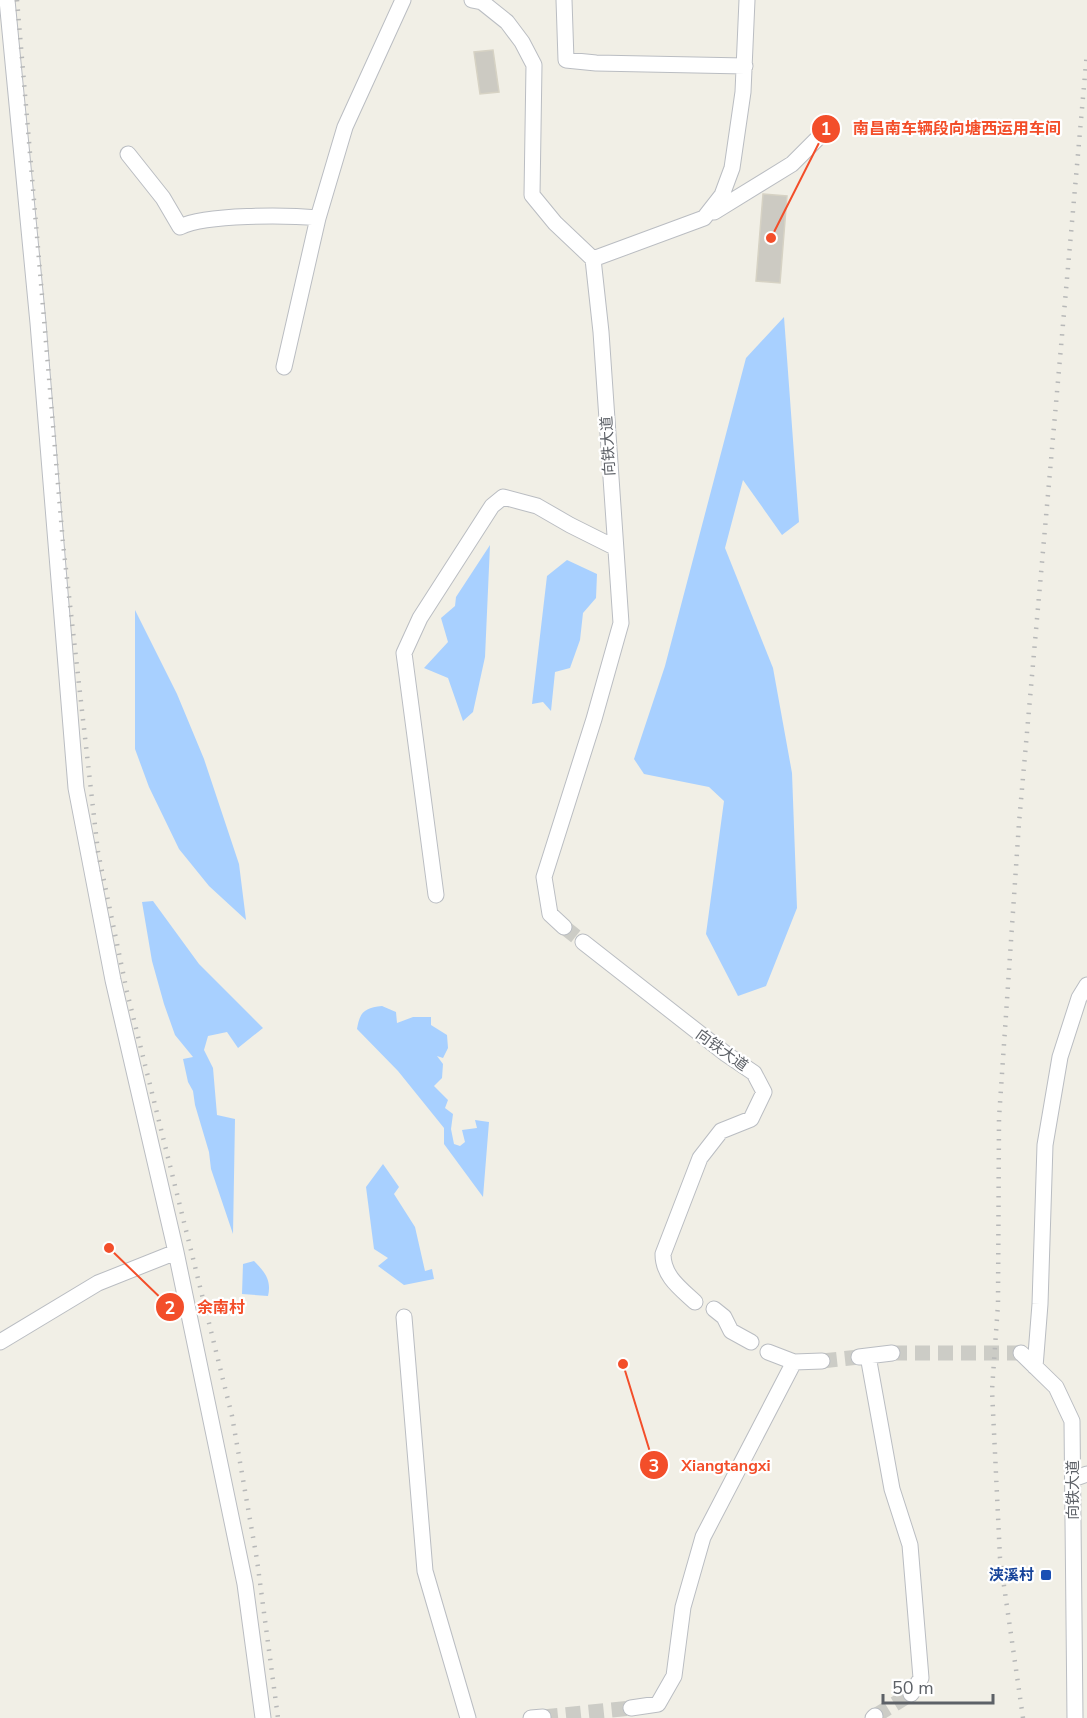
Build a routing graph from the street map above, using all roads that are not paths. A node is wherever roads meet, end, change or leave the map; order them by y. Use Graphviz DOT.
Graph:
graph roads {
  1 [pos="7,0"];
  2 [pos="403,0"];
  3 [pos="472,0"];
  4 [pos="564,0"];
  5 [pos="747,0"];
  6 [pos="744,66"];
  7 [pos="819,137"];
  8 [pos="128,154"];
  9 [pos="318,218"];
  10 [pos="704,218"];
  11 [pos="593,259"];
  12 [pos="284,367"];
  13 [pos="614,546"];
  14 [pos="436,895"];
  15 [pos="564,927"];
  16 [pos="583,942"];
  17 [pos="1087,985"];
  18 [pos="176,1252"];
  19 [pos="695,1302"];
  20 [pos="714,1309"];
  21 [pos="404,1317"];
  22 [pos="0,1342"];
  23 [pos="752,1342"];
  24 [pos="768,1352"];
  25 [pos="892,1353"];
  26 [pos="1021,1353"];
  27 [pos="822,1361"];
  28 [pos="794,1362"];
  29 [pos="1035,1367"];
  30 [pos="1080,1477"];
  31 [pos="911,1694"];
  32 [pos="631,1708"];
  33 [pos="263,1718"];
  34 [pos="468,1718"];
  35 [pos="1075,1718"];
  1 -- 18 [label="street"];
  2 -- 9 [label="street"];
  3 -- 11 [label="street"];
  4 -- 6 [label="street"];
  5 -- 6 [label="street"];
  6 -- 10 [label="street"];
  7 -- 10 [label="street"];
  8 -- 9 [label="street"];
  9 -- 12 [label="street"];
  10 -- 11 [label="street"];
  11 -- 13 [label="street, 向铁大道"];
  13 -- 14 [label="street"];
  13 -- 15 [label="street, 向铁大道"];
  16 -- 19 [label="street, 向铁大道"];
  17 -- 29 [label="street"];
  18 -- 22 [label="street"];
  18 -- 33 [label="street"];
  20 -- 23 [label="street"];
  21 -- 34 [label="street"];
  24 -- 28 [label="street"];
  25 -- 31 [label="street"];
  26 -- 29 [label="street, 向铁大道"];
  27 -- 28 [label="street"];
  28 -- 32 [label="street"];
  29 -- 30 [label="street, 向铁大道"];
  30 -- 35 [label="street, 向铁大道"];
}
